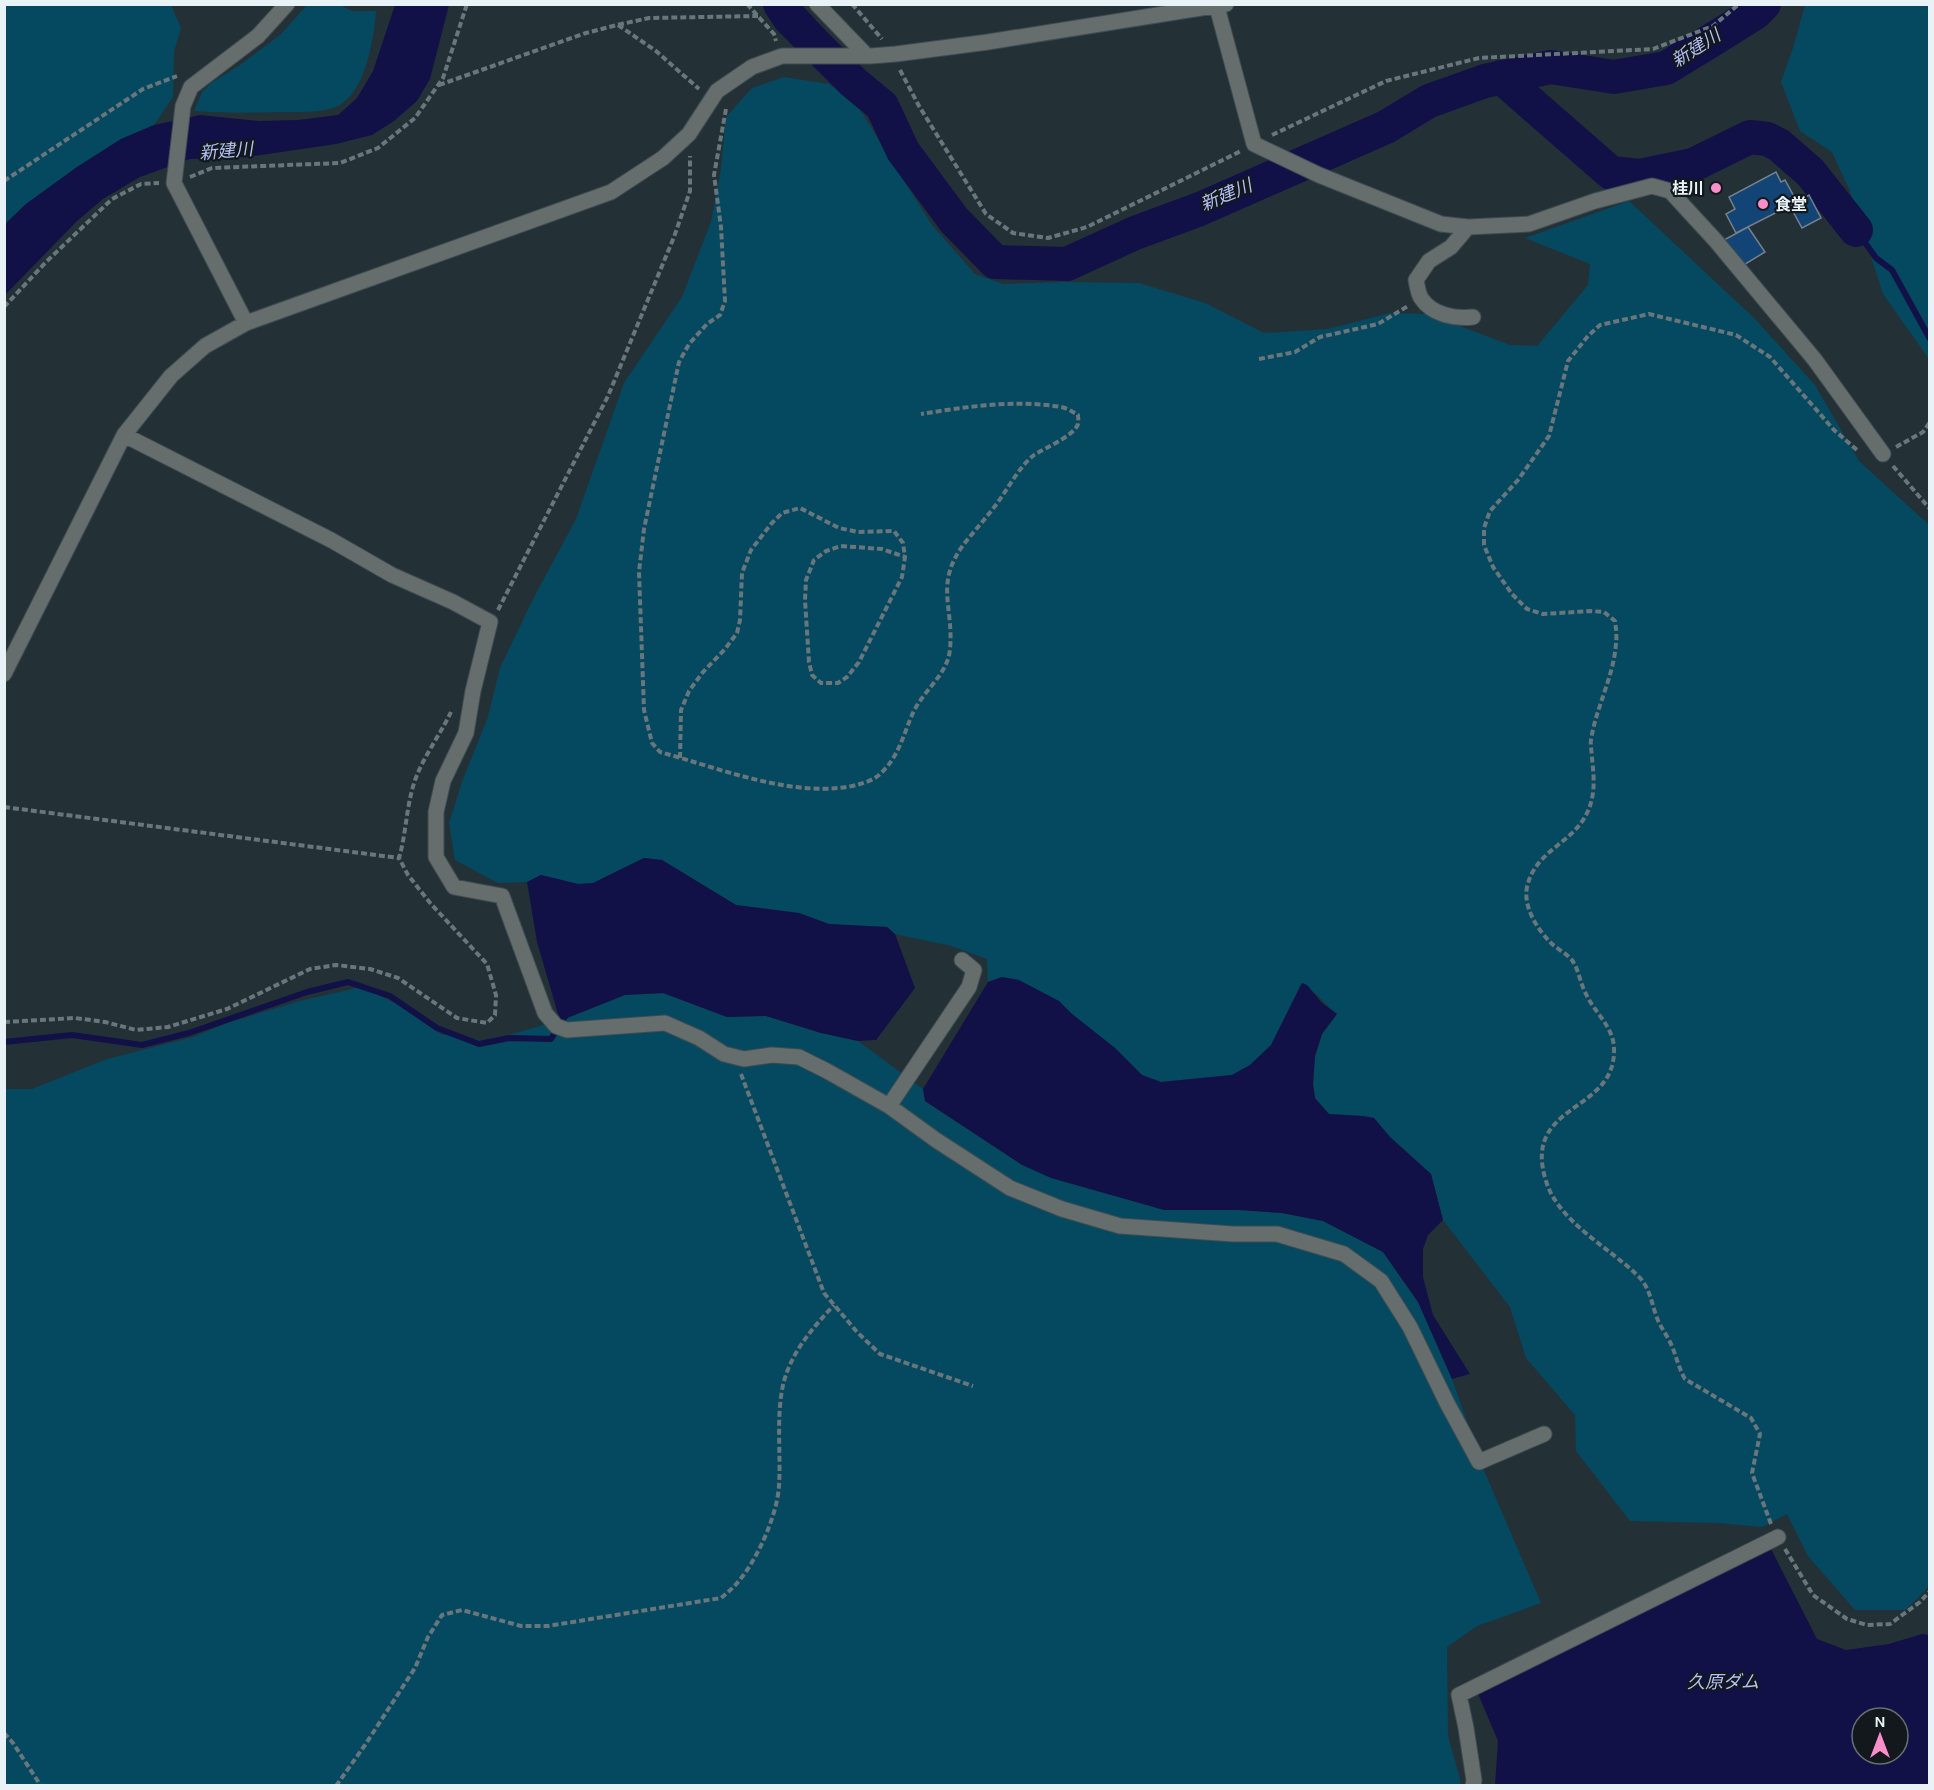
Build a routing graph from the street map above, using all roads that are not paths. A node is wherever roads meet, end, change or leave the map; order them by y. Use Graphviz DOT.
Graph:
graph roads {
  1 [pos="287,4"];
  2 [pos="817,4"];
  3 [pos="1222,6"];
  4 [pos="861,56"];
  5 [pos="1468,226"];
  6 [pos="1473,317"];
  7 [pos="246,323"];
  8 [pos="124,435"];
  9 [pos="1883,454"];
  10 [pos="4,674"];
  11 [pos="962,960"];
  12 [pos="889,1106"];
  13 [pos="1544,1434"];
  14 [pos="1778,1537"];
  15 [pos="1473,1785"];
  1 -- 7 [label="street"];
  2 -- 4 [label="street"];
  3 -- 4 [label="street"];
  3 -- 5 [label="street"];
  4 -- 7 [label="street"];
  5 -- 6 [label="street"];
  5 -- 9 [label="street"];
  7 -- 8 [label="street"];
  8 -- 10 [label="street"];
  8 -- 12 [label="street"];
  11 -- 12 [label="street"];
  12 -- 13 [label="street"];
  14 -- 15 [label="street"];
}
